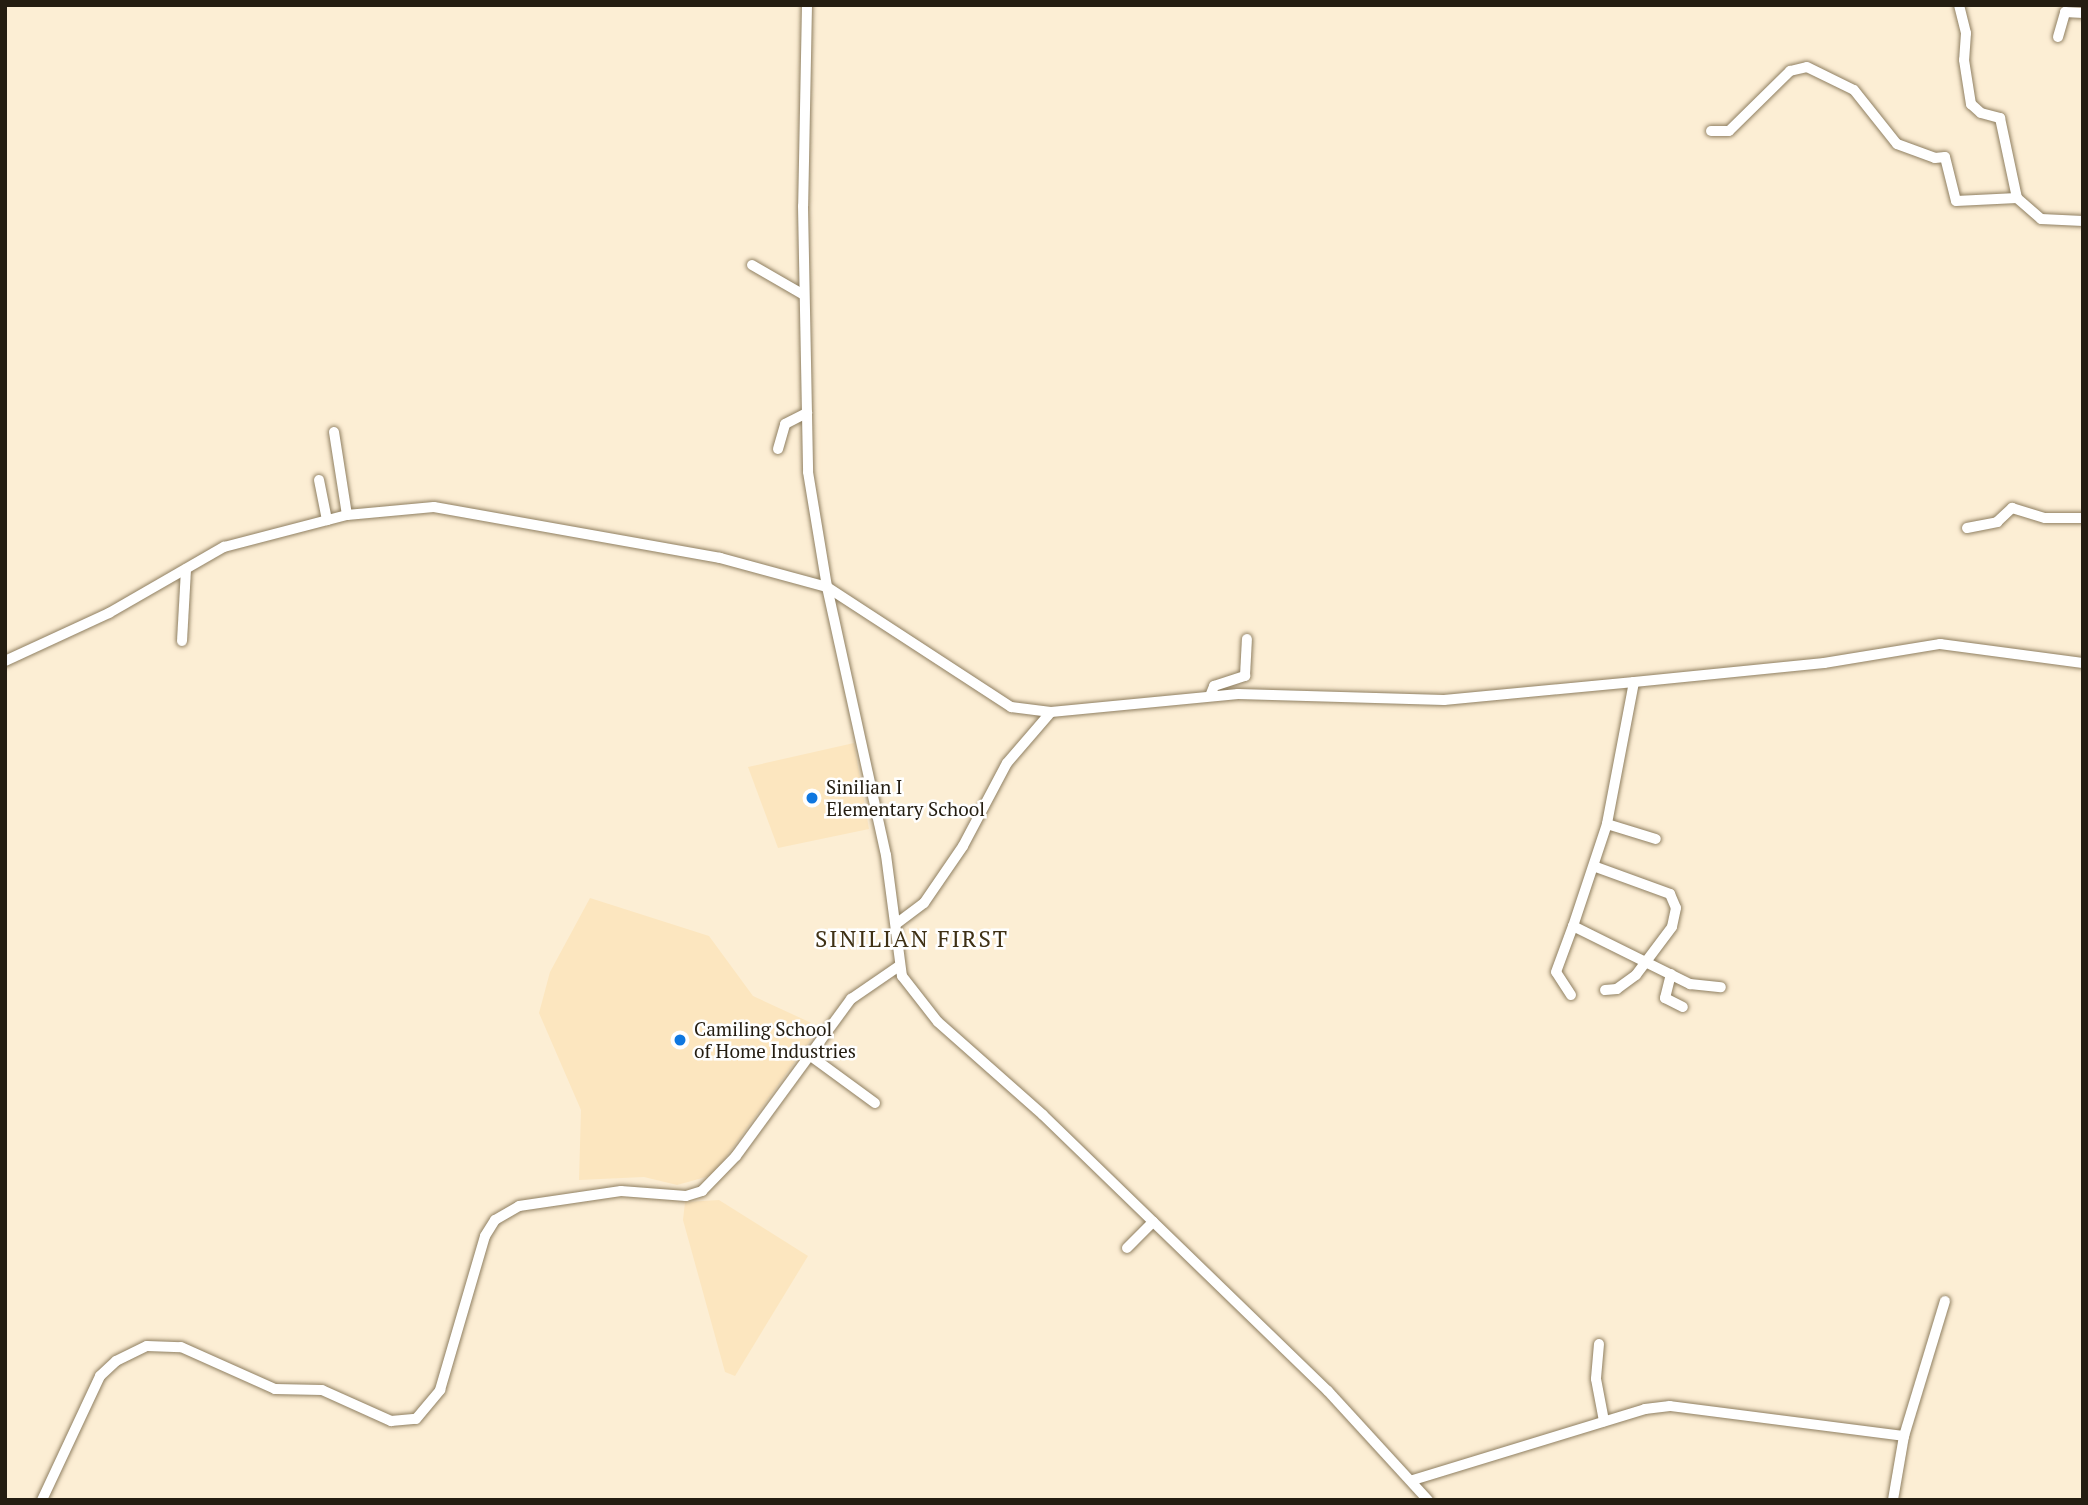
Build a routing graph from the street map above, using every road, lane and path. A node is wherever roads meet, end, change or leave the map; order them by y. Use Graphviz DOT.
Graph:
graph roads {
  1 [pos="807,5"];
  2 [pos="1959,5"];
  3 [pos="2083,13"];
  4 [pos="2058,37"];
  5 [pos="1711,131"];
  6 [pos="2017,198"];
  7 [pos="2083,221"];
  8 [pos="752,265"];
  9 [pos="804,295"];
  10 [pos="807,413"];
  11 [pos="334,432"];
  12 [pos="778,449"];
  13 [pos="319,480"];
  14 [pos="347,514"];
  15 [pos="2083,518"];
  16 [pos="327,520"];
  17 [pos="1967,528"];
  18 [pos="186,569"];
  19 [pos="827,587"];
  20 [pos="1247,639"];
  21 [pos="182,641"];
  22 [pos="5,661"];
  23 [pos="2083,663"];
  24 [pos="1634,682"];
  25 [pos="1210,696"];
  26 [pos="1051,712"];
  27 [pos="1607,824"];
  28 [pos="1656,839"];
  29 [pos="1596,867"];
  30 [pos="896,924"];
  31 [pos="1573,926"];
  32 [pos="1645,959"];
  33 [pos="899,966"];
  34 [pos="1671,974"];
  35 [pos="1721,988"];
  36 [pos="1605,990"];
  37 [pos="1571,995"];
  38 [pos="1684,1007"];
  39 [pos="808,1054"];
  40 [pos="875,1103"];
  41 [pos="1153,1222"];
  42 [pos="1127,1248"];
  43 [pos="1945,1301"];
  44 [pos="1599,1344"];
  45 [pos="1604,1421"];
  46 [pos="1904,1436"];
  47 [pos="1413,1480"];
  48 [pos="42,1500"];
  49 [pos="1429,1500"];
  50 [pos="1893,1500"];
  1 -- 9 [label="street"];
  2 -- 6 [label="street"];
  3 -- 4 [label="street"];
  5 -- 6 [label="street"];
  6 -- 7 [label="street"];
  8 -- 9 [label="street"];
  9 -- 10 [label="street"];
  10 -- 12 [label="street"];
  10 -- 19 [label="street"];
  11 -- 14 [label="street"];
  13 -- 16 [label="street"];
  14 -- 16 [label="street"];
  14 -- 19 [label="street"];
  15 -- 17 [label="street"];
  16 -- 18 [label="street"];
  18 -- 21 [label="street"];
  18 -- 22 [label="street"];
  19 -- 26 [label="street"];
  19 -- 30 [label="street"];
  20 -- 25 [label="street"];
  23 -- 24 [label="street"];
  24 -- 25 [label="street"];
  24 -- 27 [label="street"];
  25 -- 26 [label="street"];
  26 -- 30 [label="street"];
  27 -- 28 [label="street"];
  27 -- 29 [label="street"];
  29 -- 31 [label="street"];
  29 -- 32 [label="street"];
  30 -- 33 [label="street"];
  31 -- 32 [label="street"];
  31 -- 37 [label="street"];
  32 -- 34 [label="street"];
  32 -- 36 [label="street"];
  33 -- 39 [label="street"];
  33 -- 41 [label="street"];
  34 -- 35 [label="street"];
  34 -- 38 [label="street"];
  39 -- 40 [label="street"];
  39 -- 48 [label="street"];
  41 -- 42 [label="street"];
  41 -- 47 [label="street"];
  43 -- 46 [label="street"];
  44 -- 45 [label="street"];
  45 -- 46 [label="street"];
  45 -- 47 [label="street"];
  46 -- 50 [label="street"];
  47 -- 49 [label="street"];
}
